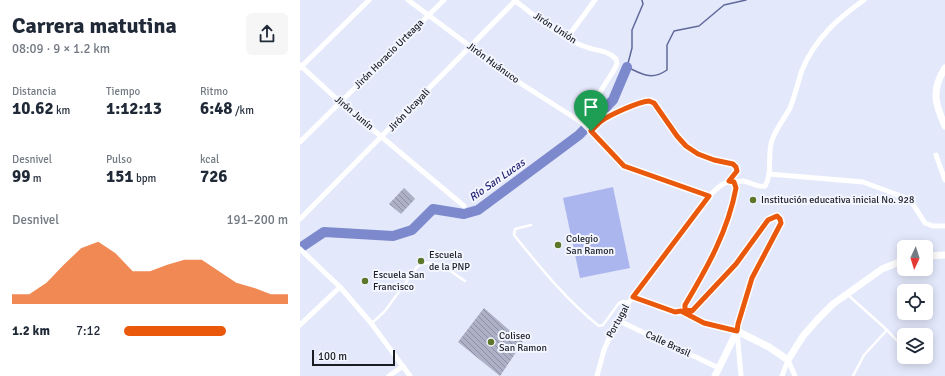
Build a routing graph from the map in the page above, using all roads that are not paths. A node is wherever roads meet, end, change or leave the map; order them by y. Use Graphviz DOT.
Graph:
graph roads {
  1 [pos="369,0"];
  2 [pos="408,0"];
  3 [pos="444,0"];
  4 [pos="515,0"];
  5 [pos="595,0"];
  6 [pos="864,0"];
  7 [pos="428,15"];
  8 [pos="567,38"];
  9 [pos="470,47"];
  10 [pos="301,67"];
  11 [pos="945,68"];
  12 [pos="340,102"];
  13 [pos="582,124"];
  14 [pos="945,126"];
  15 [pos="590,130"];
  16 [pos="382,137"];
  17 [pos="300,142"];
  18 [pos="936,155"];
  19 [pos="769,174"];
  20 [pos="944,177"];
  21 [pos="732,182"];
  22 [pos="709,196"];
  23 [pos="464,206"];
  24 [pos="300,220"];
  25 [pos="531,225"];
  26 [pos="945,226"];
  27 [pos="301,250"];
  28 [pos="945,255"];
  29 [pos="933,256"];
  30 [pos="897,263"];
  31 [pos="465,282"];
  32 [pos="340,287"];
  33 [pos="847,294"];
  34 [pos="633,297"];
  35 [pos="629,302"];
  36 [pos="683,310"];
  37 [pos="617,320"];
  38 [pos="371,323"];
  39 [pos="300,325"];
  40 [pos="887,330"];
  41 [pos="737,331"];
  42 [pos="897,341"];
  43 [pos="788,360"];
  44 [pos="403,366"];
  45 [pos="719,368"];
  46 [pos="389,376"];
  47 [pos="410,376"];
  48 [pos="598,376"];
  49 [pos="715,376"];
  50 [pos="741,376"];
  51 [pos="782,376"];
  52 [pos="795,376"];
  53 [pos="853,376"];
  1 -- 10 [label="street"];
  2 -- 7 [label="street, Jirón Huánuco"];
  3 -- 7 [label="street, Jirón Horacio Urteaga"];
  4 -- 8 [label="street, Jirón Unión"];
  4 -- 9 [label="street, Jirón Ucayali"];
  5 -- 8 [label="street"];
  6 -- 19 [label="street"];
  7 -- 9 [label="street, Jirón Huánuco"];
  7 -- 12 [label="street, Jirón Horacio Urteaga"];
  8 -- 13 [label="street, Jirón Unión"];
  9 -- 13 [label="street, Jirón Huánuco"];
  9 -- 16 [label="street, Jirón Ucayali"];
  10 -- 12 [label="street, Jirón Junín"];
  11 -- 14 [label="street"];
  12 -- 16 [label="street, Jirón Junín"];
  12 -- 17 [label="street, Jirón Horacio Urteaga"];
  13 -- 15 [label="street, Jirón Huánuco"];
  15 -- 21 [label="lane"];
  15 -- 22 [label="street, Jirón Huánuco"];
  16 -- 23 [label="street, Jirón Junín"];
  16 -- 24 [label="street, Jirón Ucayali"];
  18 -- 20 [label="street"];
  19 -- 21 [label="street"];
  19 -- 26 [label="street"];
  21 -- 22 [label="street, Portugal"];
  21 -- 36 [label="street"];
  22 -- 34 [label="street, Portugal"];
  25 -- 35 [label="lane"];
  27 -- 32 [label="street"];
  28 -- 29 [label="street"];
  30 -- 33 [label="street"];
  31 -- 38 [label="lane"];
  32 -- 38 [label="street"];
  32 -- 39 [label="street"];
  33 -- 40 [label="lane"];
  33 -- 43 [label="street"];
  34 -- 35 [label="street, Portugal"];
  34 -- 36 [label="street"];
  35 -- 37 [label="street, Portugal"];
  36 -- 41 [label="street"];
  36 -- 41 [label="street"];
  37 -- 45 [label="street, Calle Brasil"];
  37 -- 48 [label="street, Portugal"];
  38 -- 44 [label="street"];
  40 -- 42 [label="lane"];
  40 -- 53 [label="lane"];
  41 -- 43 [label="street"];
  41 -- 45 [label="street"];
  41 -- 50 [label="street"];
  43 -- 51 [label="street"];
  43 -- 52 [label="street"];
  44 -- 46 [label="street"];
  44 -- 47 [label="street"];
  45 -- 49 [label="street"];
}
